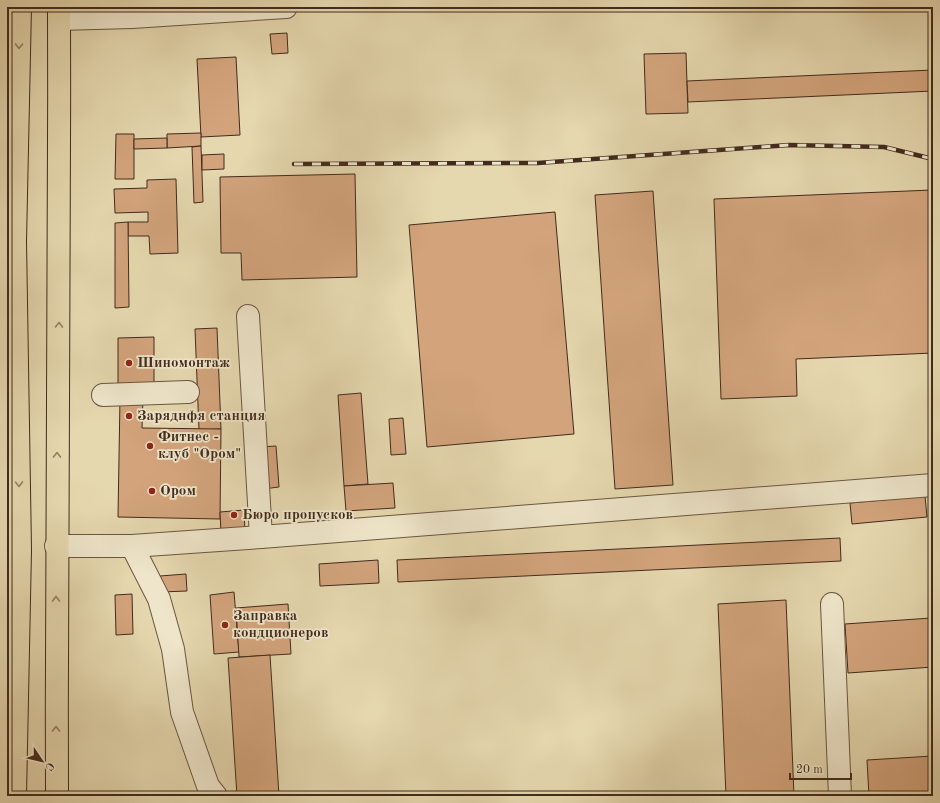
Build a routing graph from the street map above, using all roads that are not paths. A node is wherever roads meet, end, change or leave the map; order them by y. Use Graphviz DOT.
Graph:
graph roads {
  1 [pos="20,7"];
  2 [pos="286,7"];
  3 [pos="59,13"];
  4 [pos="11,240"];
  5 [pos="248,316"];
  6 [pos="12,334"];
  7 [pos="188,392"];
  8 [pos="103,395"];
  9 [pos="933,486"];
  10 [pos="261,537"];
  11 [pos="56,546"];
  12 [pos="132,546"];
  13 [pos="832,604"];
  14 [pos="15,796"];
  15 [pos="56,796"];
  16 [pos="216,796"];
  17 [pos="840,796"];
  1 -- 4 [label="main road, one-way"];
  2 -- 3 [label="lane"];
  11 -- 3 [label="main road, one-way"];
  4 -- 6 [label="main road"];
  5 -- 10 [label="lane"];
  6 -- 14 [label="main road, one-way"];
  7 -- 8 [label="lane"];
  9 -- 10 [label="lane"];
  10 -- 12 [label="lane"];
  11 -- 12 [label="lane"];
  15 -- 11 [label="main road, one-way"];
  12 -- 16 [label="lane"];
  13 -- 17 [label="lane"];
}
